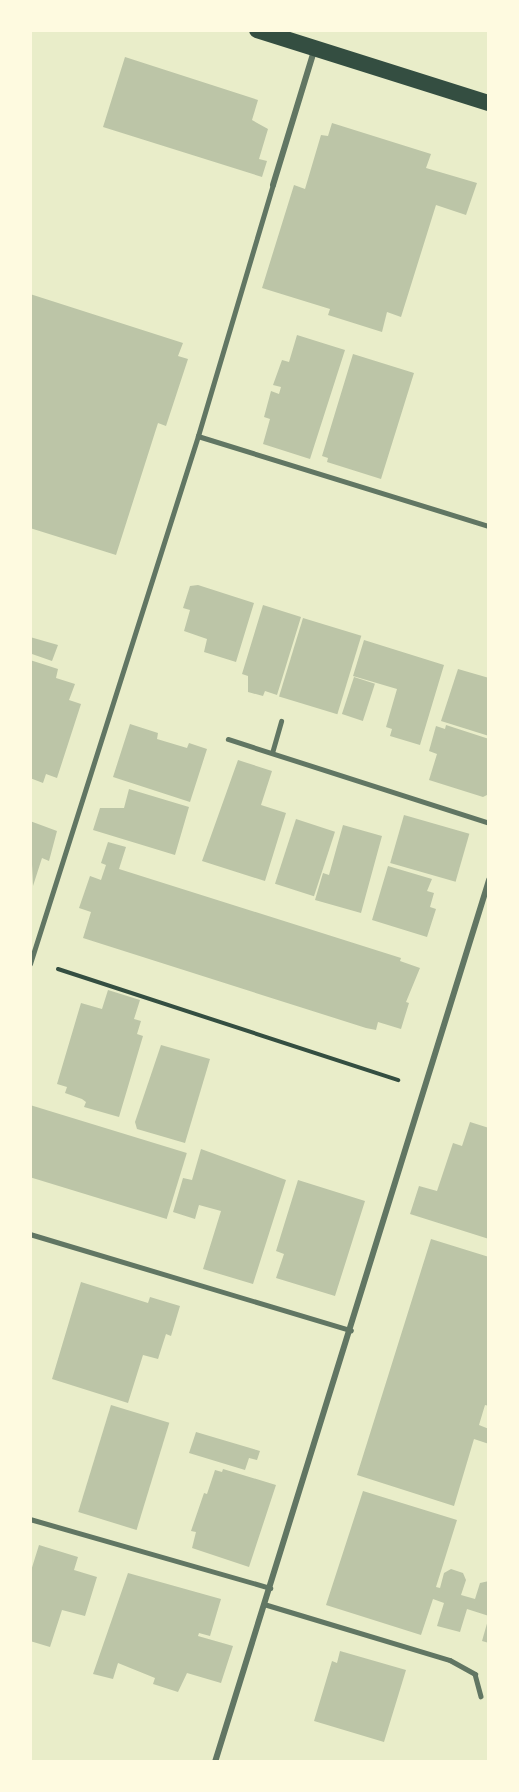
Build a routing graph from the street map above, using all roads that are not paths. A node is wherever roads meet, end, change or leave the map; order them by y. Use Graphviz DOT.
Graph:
graph roads {
  1 [pos="257,30"];
  2 [pos="315,48"];
  3 [pos="489,103"];
  4 [pos="273,185"];
  5 [pos="198,436"];
  6 [pos="489,526"];
  7 [pos="281,721"];
  8 [pos="228,739"];
  9 [pos="272,753"];
  10 [pos="489,823"];
  11 [pos="489,880"];
  12 [pos="31,962"];
  13 [pos="30,1234"];
  14 [pos="351,1330"];
  15 [pos="30,1519"];
  16 [pos="270,1588"];
  17 [pos="264,1604"];
  18 [pos="481,1696"];
  19 [pos="215,1762"];
  1 -- 2 [label="highway"];
  2 -- 3 [label="highway"];
  2 -- 4 [label="street"];
  4 -- 5 [label="lane"];
  5 -- 6 [label="lane"];
  5 -- 12 [label="lane"];
  7 -- 9 [label="lane"];
  8 -- 9 [label="lane"];
  9 -- 10 [label="lane"];
  11 -- 14 [label="street"];
  13 -- 14 [label="lane"];
  14 -- 16 [label="street"];
  15 -- 16 [label="lane"];
  16 -- 17 [label="street"];
  17 -- 18 [label="lane"];
  17 -- 19 [label="street"];
}
